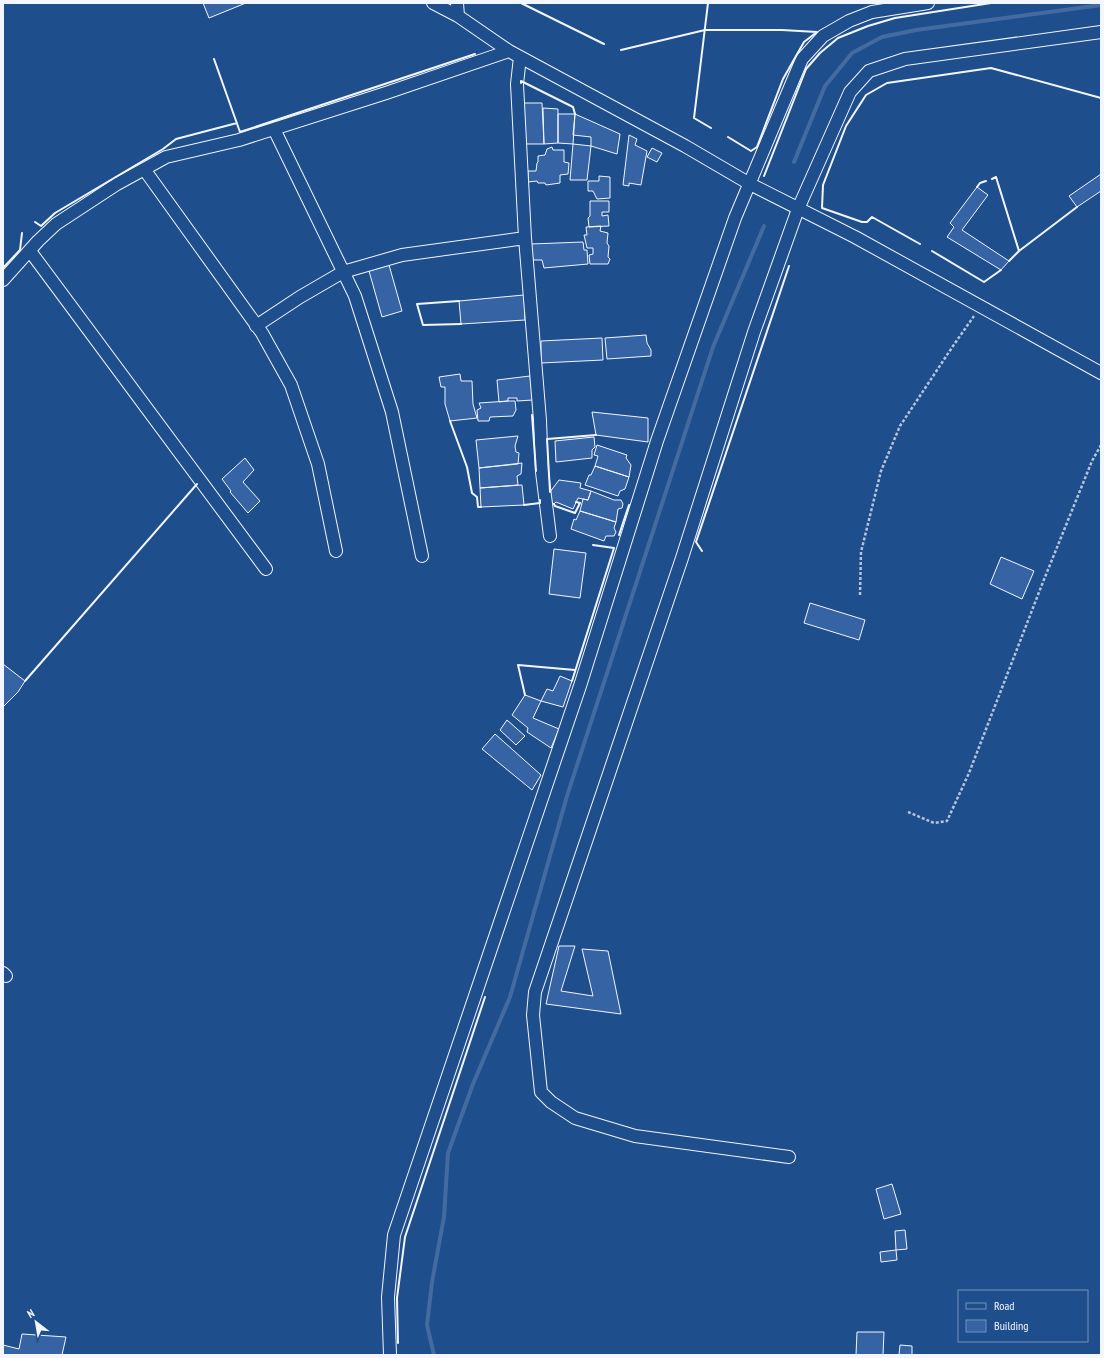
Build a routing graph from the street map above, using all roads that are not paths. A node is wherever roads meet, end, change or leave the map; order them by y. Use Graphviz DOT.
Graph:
graph roads {
  1 [pos="433,3"];
  2 [pos="457,3"];
  3 [pos="928,3"];
  4 [pos="458,16"];
  5 [pos="1101,32"];
  6 [pos="509,51"];
  7 [pos="520,57"];
  8 [pos="274,129"];
  9 [pos="144,168"];
  10 [pos="750,184"];
  11 [pos="798,209"];
  12 [pos="525,238"];
  13 [pos="30,251"];
  14 [pos="344,272"];
  15 [pos="3,280"];
  16 [pos="256,326"];
  17 [pos="1101,373"];
  18 [pos="550,536"];
  19 [pos="336,551"];
  20 [pos="422,556"];
  21 [pos="266,568"];
  22 [pos="789,1157"];
  23 [pos="390,1355"];
  1 -- 4 [label="street"];
  2 -- 4 [label="street"];
  3 -- 10 [label="street"];
  4 -- 6 [label="street"];
  5 -- 11 [label="street"];
  6 -- 7 [label="street"];
  6 -- 8 [label="street"];
  7 -- 10 [label="street"];
  7 -- 12 [label="street"];
  8 -- 9 [label="street"];
  8 -- 14 [label="street"];
  9 -- 13 [label="street"];
  9 -- 16 [label="street"];
  10 -- 11 [label="street"];
  10 -- 23 [label="street"];
  11 -- 17 [label="street"];
  11 -- 22 [label="street"];
  12 -- 14 [label="street"];
  12 -- 18 [label="street"];
  13 -- 15 [label="street"];
  13 -- 21 [label="street"];
  14 -- 16 [label="street"];
  14 -- 20 [label="street"];
  16 -- 19 [label="street"];
}
